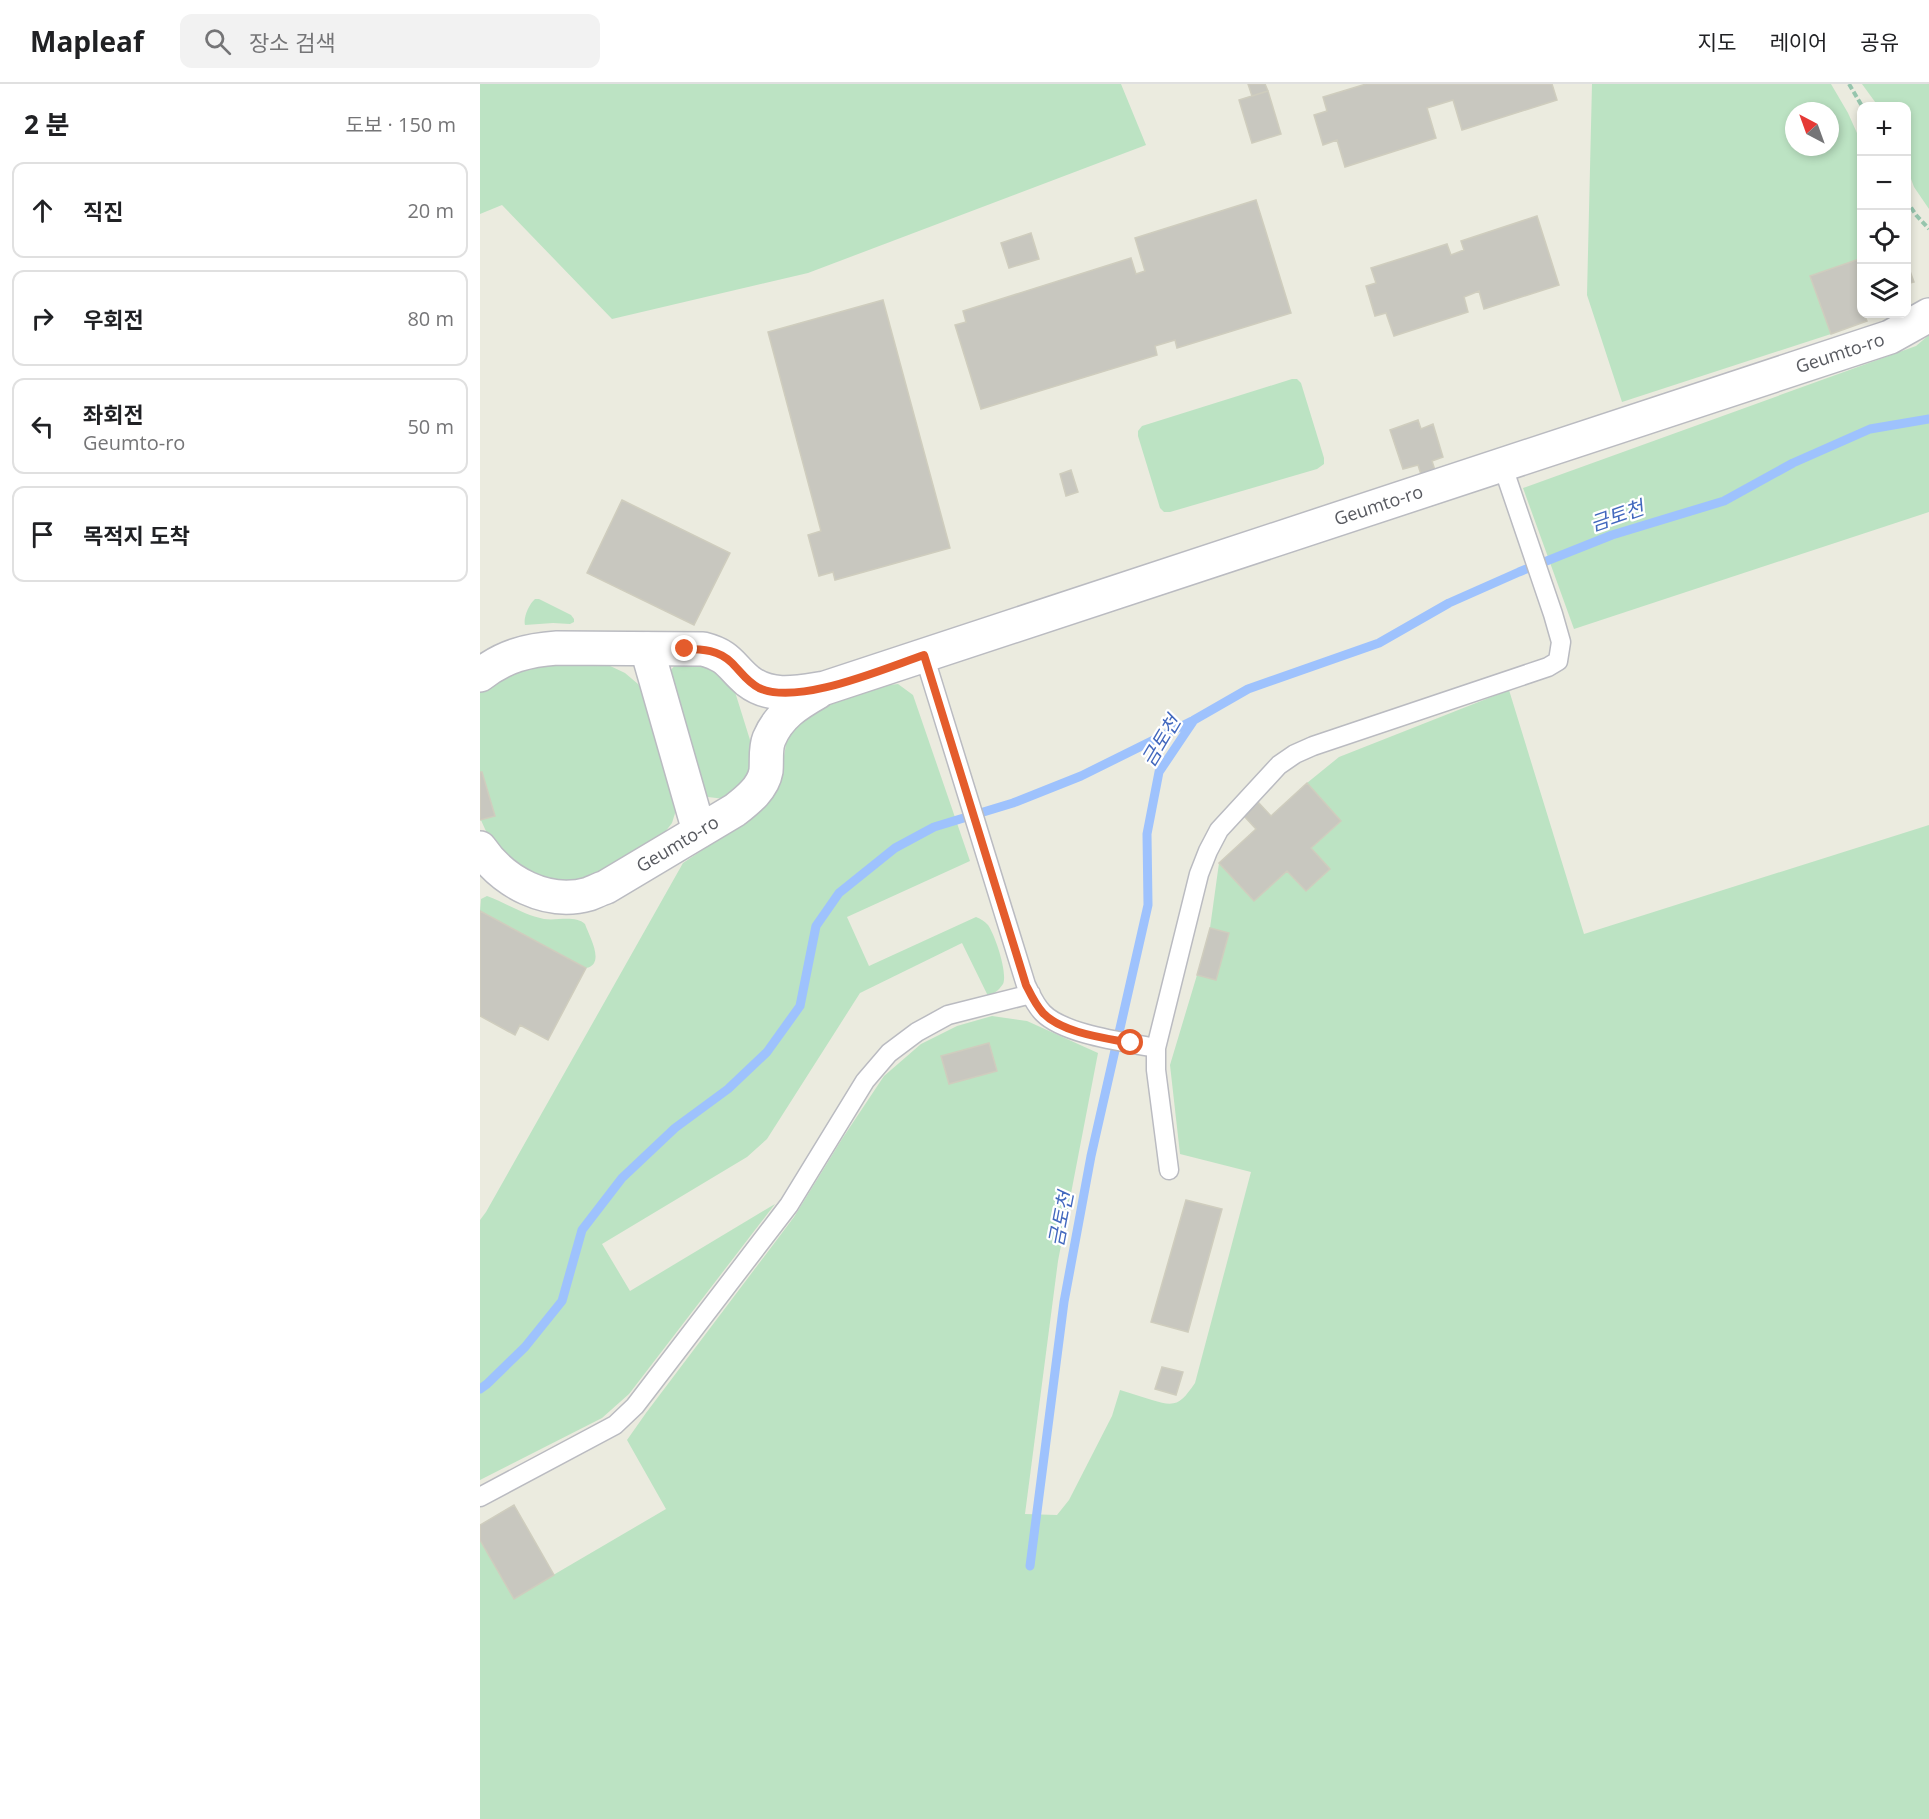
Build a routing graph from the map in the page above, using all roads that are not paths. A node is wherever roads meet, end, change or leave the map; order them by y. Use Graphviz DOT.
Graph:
graph roads {
  1 [pos="1929,315"];
  2 [pos="1506,475"];
  3 [pos="647,648"];
  4 [pos="924,655"];
  5 [pos="480,675"];
  6 [pos="825,688"];
  7 [pos="699,831"];
  8 [pos="480,848"];
  9 [pos="1031,994"];
  10 [pos="1156,1048"];
  11 [pos="1168,1170"];
  12 [pos="480,1497"];
  1 -- 2 [label="street, Geumto-ro"];
  2 -- 4 [label="street, Geumto-ro"];
  2 -- 10 [label="lane"];
  3 -- 5 [label="street, Geumto-ro"];
  3 -- 6 [label="street, Geumto-ro"];
  3 -- 7 [label="street"];
  4 -- 6 [label="street, Geumto-ro"];
  4 -- 9 [label="lane"];
  6 -- 7 [label="street, Geumto-ro"];
  7 -- 8 [label="street, Geumto-ro"];
  9 -- 10 [label="lane"];
  9 -- 12 [label="lane"];
  10 -- 11 [label="lane"];
}
